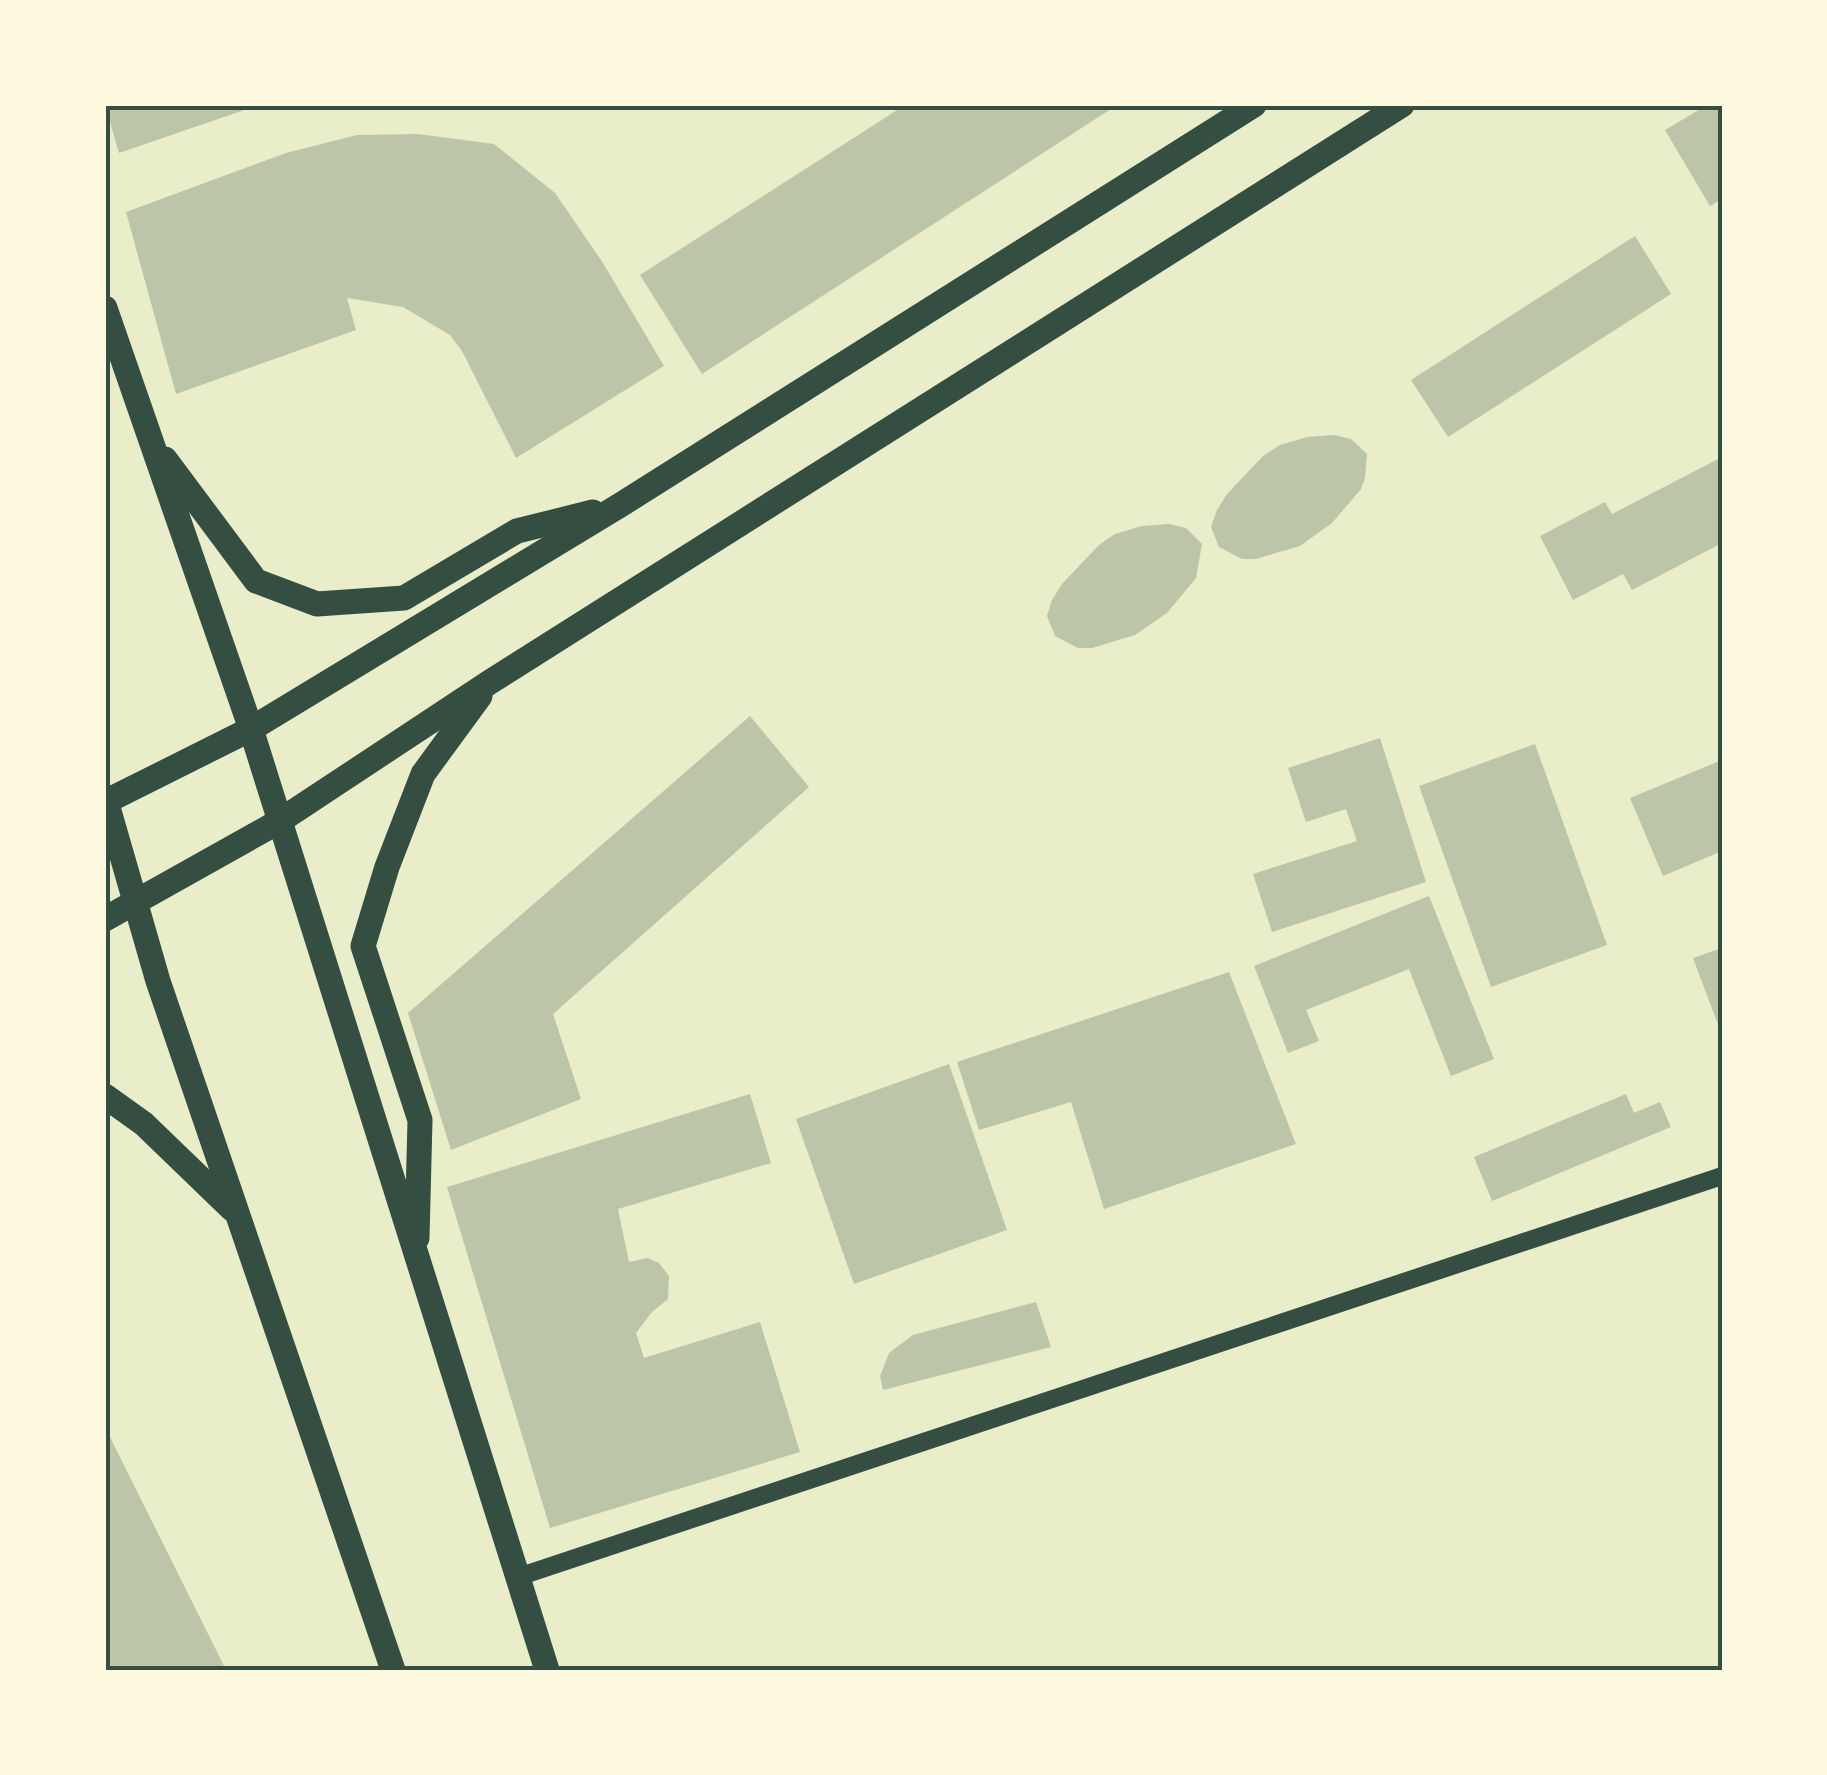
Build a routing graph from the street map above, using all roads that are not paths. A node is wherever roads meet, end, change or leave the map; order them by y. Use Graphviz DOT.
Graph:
graph roads {
  1 [pos="1254,105"];
  2 [pos="1402,105"];
  3 [pos="105,308"];
  4 [pos="148,436"];
  5 [pos="622,504"];
  6 [pos="490,682"];
  7 [pos="251,729"];
  8 [pos="105,800"];
  9 [pos="278,822"];
  10 [pos="135,902"];
  11 [pos="105,919"];
  12 [pos="105,1096"];
  13 [pos="1722,1176"];
  14 [pos="237,1214"];
  15 [pos="416,1258"];
  16 [pos="518,1576"];
  17 [pos="392,1670"];
  18 [pos="548,1670"];
  1 -- 5 [label="main road"];
  2 -- 6 [label="main road"];
  3 -- 4 [label="main road"];
  4 -- 5 [label="main road"];
  4 -- 7 [label="main road"];
  5 -- 7 [label="main road"];
  6 -- 9 [label="main road"];
  6 -- 15 [label="main road"];
  7 -- 8 [label="main road"];
  7 -- 9 [label="main road"];
  8 -- 10 [label="main road"];
  9 -- 10 [label="main road"];
  9 -- 15 [label="main road"];
  10 -- 11 [label="main road"];
  10 -- 14 [label="main road"];
  12 -- 14 [label="main road"];
  13 -- 16 [label="street"];
  14 -- 17 [label="main road"];
  15 -- 16 [label="main road"];
  16 -- 18 [label="main road"];
}
